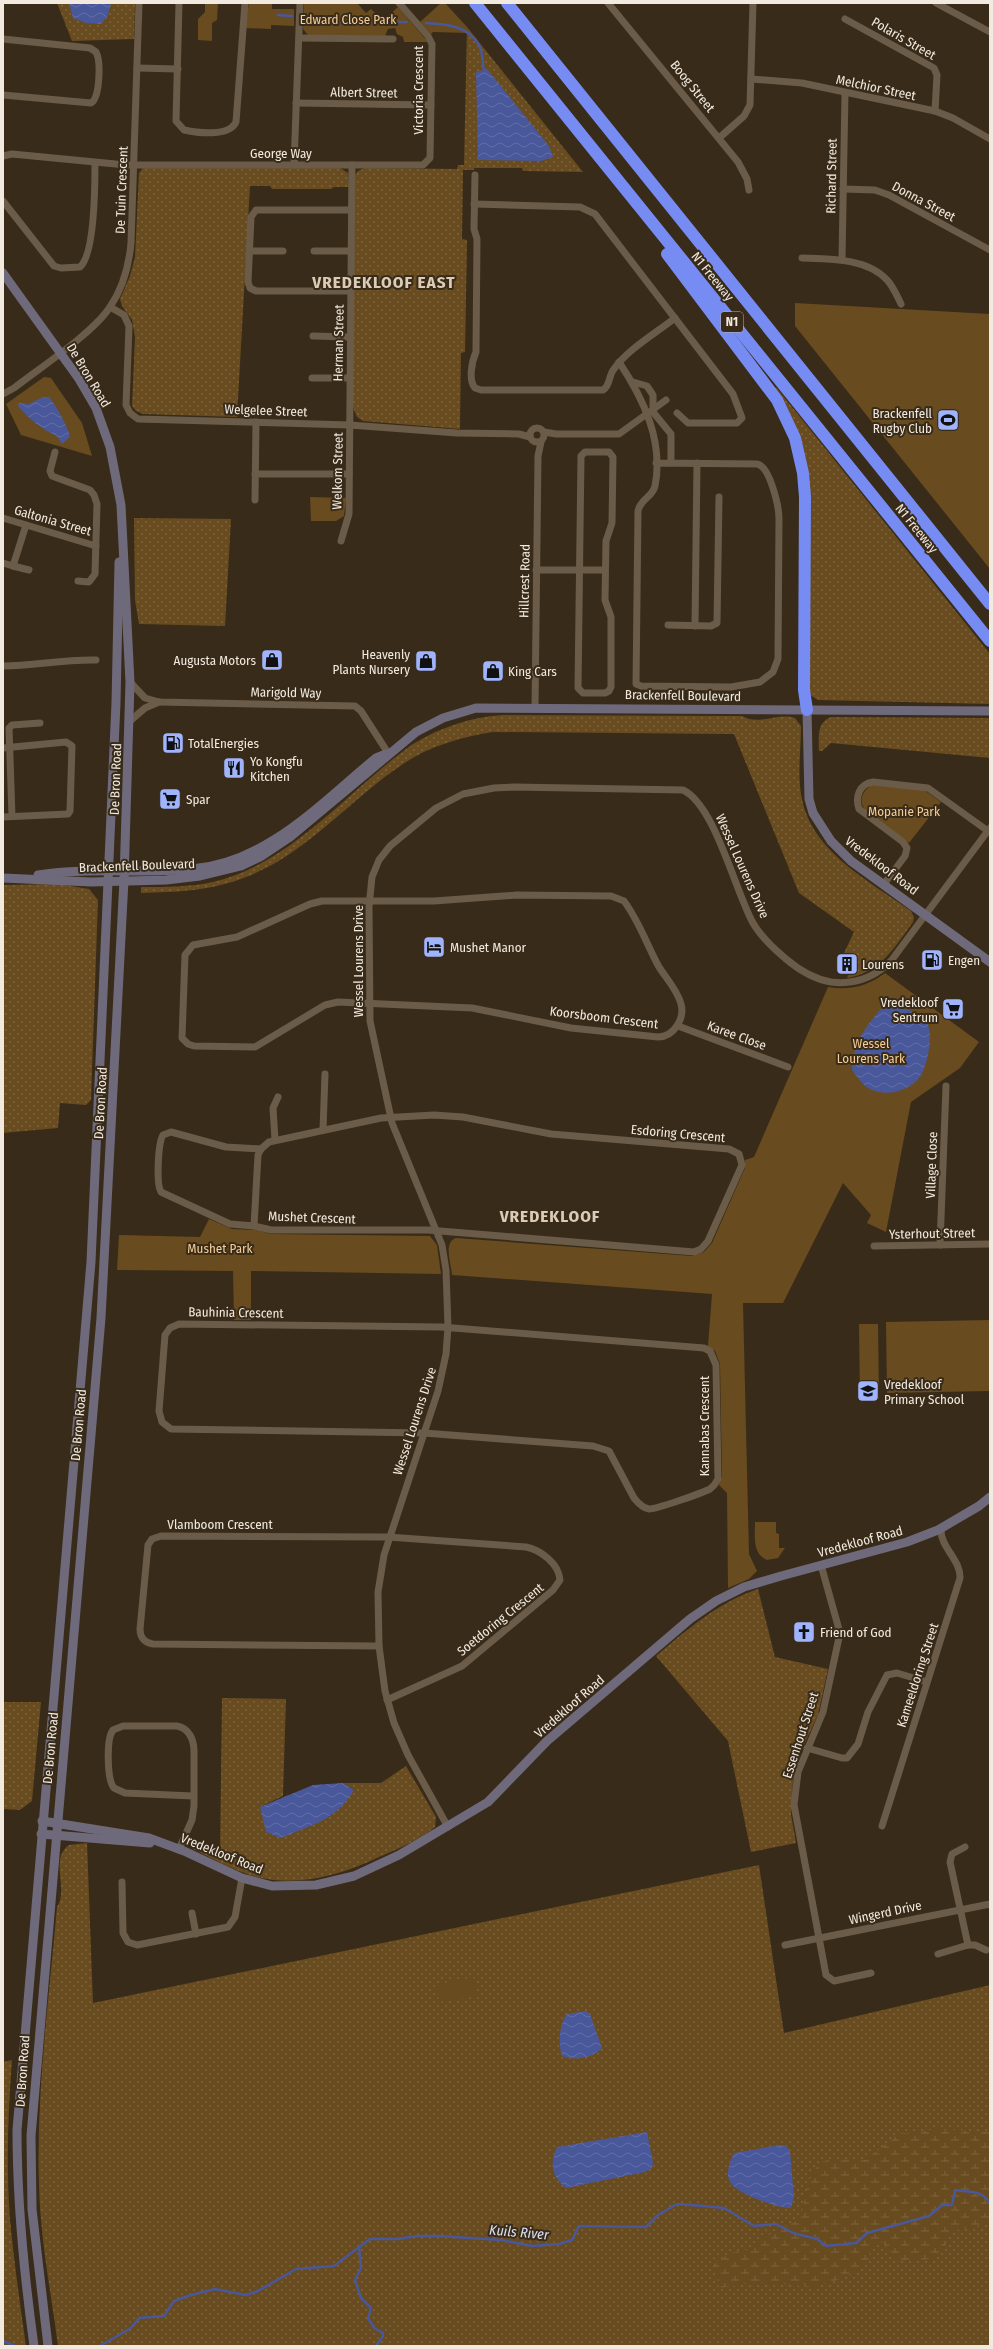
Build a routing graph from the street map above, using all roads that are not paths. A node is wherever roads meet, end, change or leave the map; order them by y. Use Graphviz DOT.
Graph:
graph roads {
  1 [pos="139,3"];
  2 [pos="179,3"];
  3 [pos="245,3"];
  4 [pos="300,3"];
  5 [pos="399,3"];
  6 [pos="474,3"];
  7 [pos="507,3"];
  8 [pos="608,3"];
  9 [pos="753,3"];
  10 [pos="936,3"];
  11 [pos="845,19"];
  12 [pos="990,32"];
  13 [pos="299,38"];
  14 [pos="3,39"];
  15 [pos="394,39"];
  16 [pos="137,68"];
  17 [pos="178,69"];
  18 [pos="751,79"];
  19 [pos="845,93"];
  20 [pos="3,95"];
  21 [pos="296,103"];
  22 [pos="431,105"];
  23 [pos="935,111"];
  24 [pos="719,138"];
  25 [pos="990,139"];
  26 [pos="3,156"];
  27 [pos="95,163"];
  28 [pos="428,163"];
  29 [pos="134,164"];
  30 [pos="294,165"];
  31 [pos="352,165"];
  32 [pos="475,175"];
  33 [pos="843,189"];
  34 [pos="749,190"];
  35 [pos="630,196"];
  36 [pos="3,201"];
  37 [pos="474,204"];
  38 [pos="351,210"];
  39 [pos="990,250"];
  40 [pos="250,251"];
  41 [pos="282,251"];
  42 [pos="314,251"];
  43 [pos="351,251"];
  44 [pos="802,258"];
  45 [pos="842,259"];
  46 [pos="3,272"];
  47 [pos="351,291"];
  48 [pos="900,304"];
  49 [pos="110,307"];
  50 [pos="675,318"];
  51 [pos="313,336"];
  52 [pos="350,337"];
  53 [pos="61,351"];
  54 [pos="619,362"];
  55 [pos="312,378"];
  56 [pos="350,378"];
  57 [pos="633,382"];
  58 [pos="3,394"];
  59 [pos="666,400"];
  60 [pos="677,413"];
  61 [pos="650,414"];
  62 [pos="256,422"];
  63 [pos="350,425"];
  64 [pos="533,429"];
  65 [pos="518,434"];
  66 [pos="543,437"];
  67 [pos="532,439"];
  68 [pos="55,452"];
  69 [pos="538,456"];
  70 [pos="656,463"];
  71 [pos="671,463"];
  72 [pos="697,463"];
  73 [pos="255,474"];
  74 [pos="349,474"];
  75 [pos="719,496"];
  76 [pos="255,500"];
  77 [pos="121,505"];
  78 [pos="3,518"];
  79 [pos="26,525"];
  80 [pos="341,540"];
  81 [pos="96,546"];
  82 [pos="3,563"];
  83 [pos="13,566"];
  84 [pos="29,570"];
  85 [pos="536,570"];
  86 [pos="579,570"];
  87 [pos="605,570"];
  88 [pos="78,581"];
  89 [pos="990,604"];
  90 [pos="668,626"];
  91 [pos="695,626"];
  92 [pos="990,642"];
  93 [pos="96,660"];
  94 [pos="3,666"];
  95 [pos="130,682"];
  96 [pos="159,702"];
  97 [pos="535,707"];
  98 [pos="807,710"];
  99 [pos="990,711"];
  100 [pos="130,722"];
  101 [pos="40,723"];
  102 [pos="6,747"];
  103 [pos="388,754"];
  104 [pos="12,816"];
  105 [pos="3,817"];
  106 [pos="989,830"];
  107 [pos="108,876"];
  108 [pos="124,876"];
  109 [pos="3,878"];
  110 [pos="884,884"];
  111 [pos="369,901"];
  112 [pos="926,914"];
  113 [pos="990,962"];
  114 [pos="368,1003"];
  115 [pos="678,1026"];
  116 [pos="788,1066"];
  117 [pos="325,1074"];
  118 [pos="946,1086"];
  119 [pos="278,1097"];
  120 [pos="391,1117"];
  121 [pos="323,1130"];
  122 [pos="276,1140"];
  123 [pos="261,1148"];
  124 [pos="254,1226"];
  125 [pos="438,1232"];
  126 [pos="990,1244"];
  127 [pos="940,1245"];
  128 [pos="874,1246"];
  129 [pos="448,1327"];
  130 [pos="424,1433"];
  131 [pos="990,1497"];
  132 [pos="940,1531"];
  133 [pos="388,1537"];
  134 [pos="821,1565"];
  135 [pos="379,1646"];
  136 [pos="927,1682"];
  137 [pos="387,1700"];
  138 [pos="807,1748"];
  139 [pos="194,1796"];
  140 [pos="42,1821"];
  141 [pos="57,1822"];
  142 [pos="882,1826"];
  143 [pos="448,1827"];
  144 [pos="41,1834"];
  145 [pos="56,1835"];
  146 [pos="165,1844"];
  147 [pos="965,1848"];
  148 [pos="179,1849"];
  149 [pos="242,1878"];
  150 [pos="122,1882"];
  151 [pos="990,1904"];
  152 [pos="959,1908"];
  153 [pos="192,1912"];
  154 [pos="196,1934"];
  155 [pos="820,1938"];
  156 [pos="968,1944"];
  157 [pos="785,1945"];
  158 [pos="986,1950"];
  159 [pos="938,1954"];
  160 [pos="871,1973"];
  161 [pos="34,2346"];
  162 [pos="48,2346"];
  1 -- 16 [label="street, De Tuin Crescent"];
  2 -- 17 [label="street"];
  3 -- 17 [label="street"];
  4 -- 13 [label="street"];
  5 -- 22 [label="street, Victoria Crescent"];
  6 -- 35 [label="highway, N1 Freeway / N1"];
  7 -- 89 [label="highway, N1 Freeway / N1"];
  8 -- 24 [label="street, Boog Street"];
  9 -- 18 [label="street"];
  10 -- 12 [label="street"];
  11 -- 23 [label="street, Polaris Street"];
  13 -- 15 [label="street"];
  13 -- 21 [label="street"];
  14 -- 20 [label="street"];
  16 -- 17 [label="street"];
  16 -- 29 [label="street, De Tuin Crescent"];
  18 -- 19 [label="street, Melchior Street"];
  18 -- 24 [label="street"];
  19 -- 23 [label="street, Melchior Street"];
  19 -- 33 [label="street, Richard Street"];
  21 -- 22 [label="street, Albert Street"];
  21 -- 30 [label="street"];
  22 -- 28 [label="street, Victoria Crescent"];
  23 -- 25 [label="street, Melchior Street"];
  24 -- 34 [label="street, Boog Street"];
  26 -- 27 [label="street, George Way"];
  27 -- 29 [label="street, George Way"];
  27 -- 36 [label="street"];
  28 -- 31 [label="street, George Way"];
  29 -- 30 [label="street, George Way"];
  29 -- 49 [label="street, De Tuin Crescent"];
  30 -- 31 [label="street, George Way"];
  31 -- 38 [label="street, Herman Street"];
  32 -- 37 [label="street"];
  33 -- 39 [label="street, Donna Street"];
  33 -- 45 [label="street, Richard Street"];
  35 -- 92 [label="highway, N1 Freeway / N1"];
  35 -- 98 [label="highway"];
  37 -- 50 [label="street"];
  37 -- 54 [label="street"];
  38 -- 40 [label="street"];
  38 -- 43 [label="street, Herman Street"];
  40 -- 41 [label="street"];
  40 -- 47 [label="street"];
  42 -- 43 [label="street"];
  43 -- 47 [label="street, Herman Street"];
  44 -- 45 [label="street"];
  45 -- 48 [label="street"];
  46 -- 53 [label="street, De Bron Road"];
  47 -- 52 [label="street, Herman Street"];
  49 -- 53 [label="street, De Tuin Crescent"];
  49 -- 62 [label="street, Welgelee Street"];
  50 -- 54 [label="street"];
  50 -- 60 [label="street"];
  51 -- 52 [label="street"];
  52 -- 56 [label="street, Herman Street"];
  53 -- 58 [label="street, De Tuin Crescent"];
  53 -- 77 [label="street, De Bron Road"];
  54 -- 57 [label="street"];
  55 -- 56 [label="street"];
  56 -- 63 [label="street, Herman Street"];
  57 -- 61 [label="street"];
  57 -- 61 [label="street"];
  59 -- 61 [label="street"];
  61 -- 66 [label="street"];
  61 -- 70 [label="street"];
  61 -- 71 [label="street"];
  62 -- 63 [label="street, Welgelee Street"];
  62 -- 73 [label="street"];
  63 -- 65 [label="street, Welgelee Street"];
  63 -- 74 [label="street, Welkom Street"];
  64 -- 65 [label="street, Welgelee Street"];
  64 -- 66 [label="street"];
  64 -- 67 [label="street"];
  65 -- 67 [label="street, Welgelee Street"];
  66 -- 67 [label="street, Welgelee Street"];
  66 -- 69 [label="street, Hillcrest Road"];
  67 -- 69 [label="street, Hillcrest Road"];
  68 -- 81 [label="street"];
  69 -- 85 [label="street, Hillcrest Road"];
  70 -- 71 [label="street"];
  70 -- 72 [label="street"];
  71 -- 72 [label="street"];
  72 -- 91 [label="street"];
  73 -- 74 [label="street"];
  73 -- 76 [label="street"];
  74 -- 80 [label="street, Welkom Street"];
  75 -- 91 [label="street"];
  77 -- 95 [label="street, De Bron Road"];
  77 -- 107 [label="street, De Bron Road"];
  78 -- 79 [label="street, Galtonia Street"];
  79 -- 81 [label="street, Galtonia Street"];
  79 -- 83 [label="street"];
  81 -- 88 [label="street"];
  82 -- 83 [label="street"];
  83 -- 84 [label="street"];
  85 -- 86 [label="street"];
  85 -- 97 [label="street, Hillcrest Road"];
  86 -- 87 [label="street"];
  86 -- 87 [label="street"];
  86 -- 87 [label="street"];
  90 -- 91 [label="street"];
  93 -- 94 [label="street"];
  95 -- 96 [label="street, Marigold Way"];
  95 -- 100 [label="street, De Bron Road"];
  96 -- 100 [label="street, Marigold Way"];
  96 -- 103 [label="street, Marigold Way"];
  97 -- 98 [label="street, Brackenfell Boulevard"];
  97 -- 103 [label="street, Brackenfell Boulevard"];
  98 -- 99 [label="street, Brackenfell Boulevard"];
  98 -- 110 [label="street, Vredekloof Road"];
  100 -- 108 [label="street, De Bron Road"];
  101 -- 102 [label="street"];
  102 -- 104 [label="street"];
  102 -- 104 [label="street"];
  103 -- 108 [label="street, Brackenfell Boulevard"];
  104 -- 105 [label="street"];
  106 -- 110 [label="street"];
  106 -- 112 [label="street, Wessel Lourens Drive"];
  107 -- 108 [label="street, Brackenfell Boulevard"];
  107 -- 109 [label="street, Brackenfell Boulevard"];
  107 -- 140 [label="street, De Bron Road"];
  108 -- 141 [label="street, De Bron Road"];
  110 -- 112 [label="street, Vredekloof Road"];
  111 -- 112 [label="street, Wessel Lourens Drive"];
  111 -- 114 [label="street, Wessel Lourens Drive"];
  111 -- 114 [label="street, Koorsboom Crescent"];
  111 -- 115 [label="street"];
  112 -- 113 [label="street, Vredekloof Road"];
  114 -- 115 [label="street, Koorsboom Crescent"];
  114 -- 120 [label="street, Wessel Lourens Drive"];
  115 -- 116 [label="street, Karee Close"];
  117 -- 121 [label="street"];
  118 -- 127 [label="street, Village Close"];
  119 -- 122 [label="street"];
  120 -- 121 [label="street"];
  120 -- 125 [label="street, Wessel Lourens Drive"];
  120 -- 125 [label="street, Esdoring Crescent"];
  121 -- 122 [label="street"];
  122 -- 123 [label="street"];
  123 -- 124 [label="street, Mushet Crescent"];
  123 -- 124 [label="street"];
  124 -- 125 [label="street, Mushet Crescent"];
  125 -- 129 [label="street, Wessel Lourens Drive"];
  126 -- 127 [label="street, Ysterhout Street"];
  127 -- 128 [label="street, Ysterhout Street"];
  129 -- 130 [label="street, Wessel Lourens Drive"];
  129 -- 130 [label="street, Bauhinia Crescent"];
  129 -- 130 [label="street, Kannabas Crescent"];
  130 -- 133 [label="street, Wessel Lourens Drive"];
  131 -- 132 [label="street, Vredekloof Road"];
  132 -- 134 [label="street, Vredekloof Road"];
  132 -- 136 [label="street, Kameeldoring Street"];
  133 -- 135 [label="street, Wessel Lourens Drive"];
  133 -- 135 [label="street, Vlamboom Crescent"];
  133 -- 137 [label="street, Soetdoring Crescent"];
  134 -- 138 [label="street, Essenhout Street"];
  134 -- 143 [label="street, Vredekloof Road"];
  135 -- 137 [label="street, Wessel Lourens Drive"];
  136 -- 138 [label="street"];
  136 -- 142 [label="street, Kameeldoring Street"];
  137 -- 143 [label="street, Wessel Lourens Drive"];
  138 -- 155 [label="street, Essenhout Street"];
  139 -- 139 [label="street"];
  139 -- 148 [label="street"];
  140 -- 141 [label="street, Vredekloof Road"];
  140 -- 144 [label="street, De Bron Road"];
  141 -- 145 [label="street, De Bron Road"];
  141 -- 146 [label="street, Vredekloof Road"];
  143 -- 149 [label="street, Vredekloof Road"];
  144 -- 145 [label="street, Vredekloof Road"];
  144 -- 161 [label="street, De Bron Road"];
  145 -- 146 [label="street, Vredekloof Road"];
  145 -- 162 [label="street, De Bron Road"];
  146 -- 148 [label="street, Vredekloof Road"];
  147 -- 152 [label="street"];
  148 -- 149 [label="street, Vredekloof Road"];
  149 -- 154 [label="street"];
  150 -- 154 [label="street"];
  151 -- 152 [label="street, Wingerd Drive"];
  152 -- 155 [label="street, Wingerd Drive"];
  152 -- 156 [label="street"];
  153 -- 154 [label="street"];
  155 -- 157 [label="street, Wingerd Drive"];
  155 -- 160 [label="street, Essenhout Street"];
  156 -- 158 [label="street"];
  156 -- 159 [label="street"];
}
